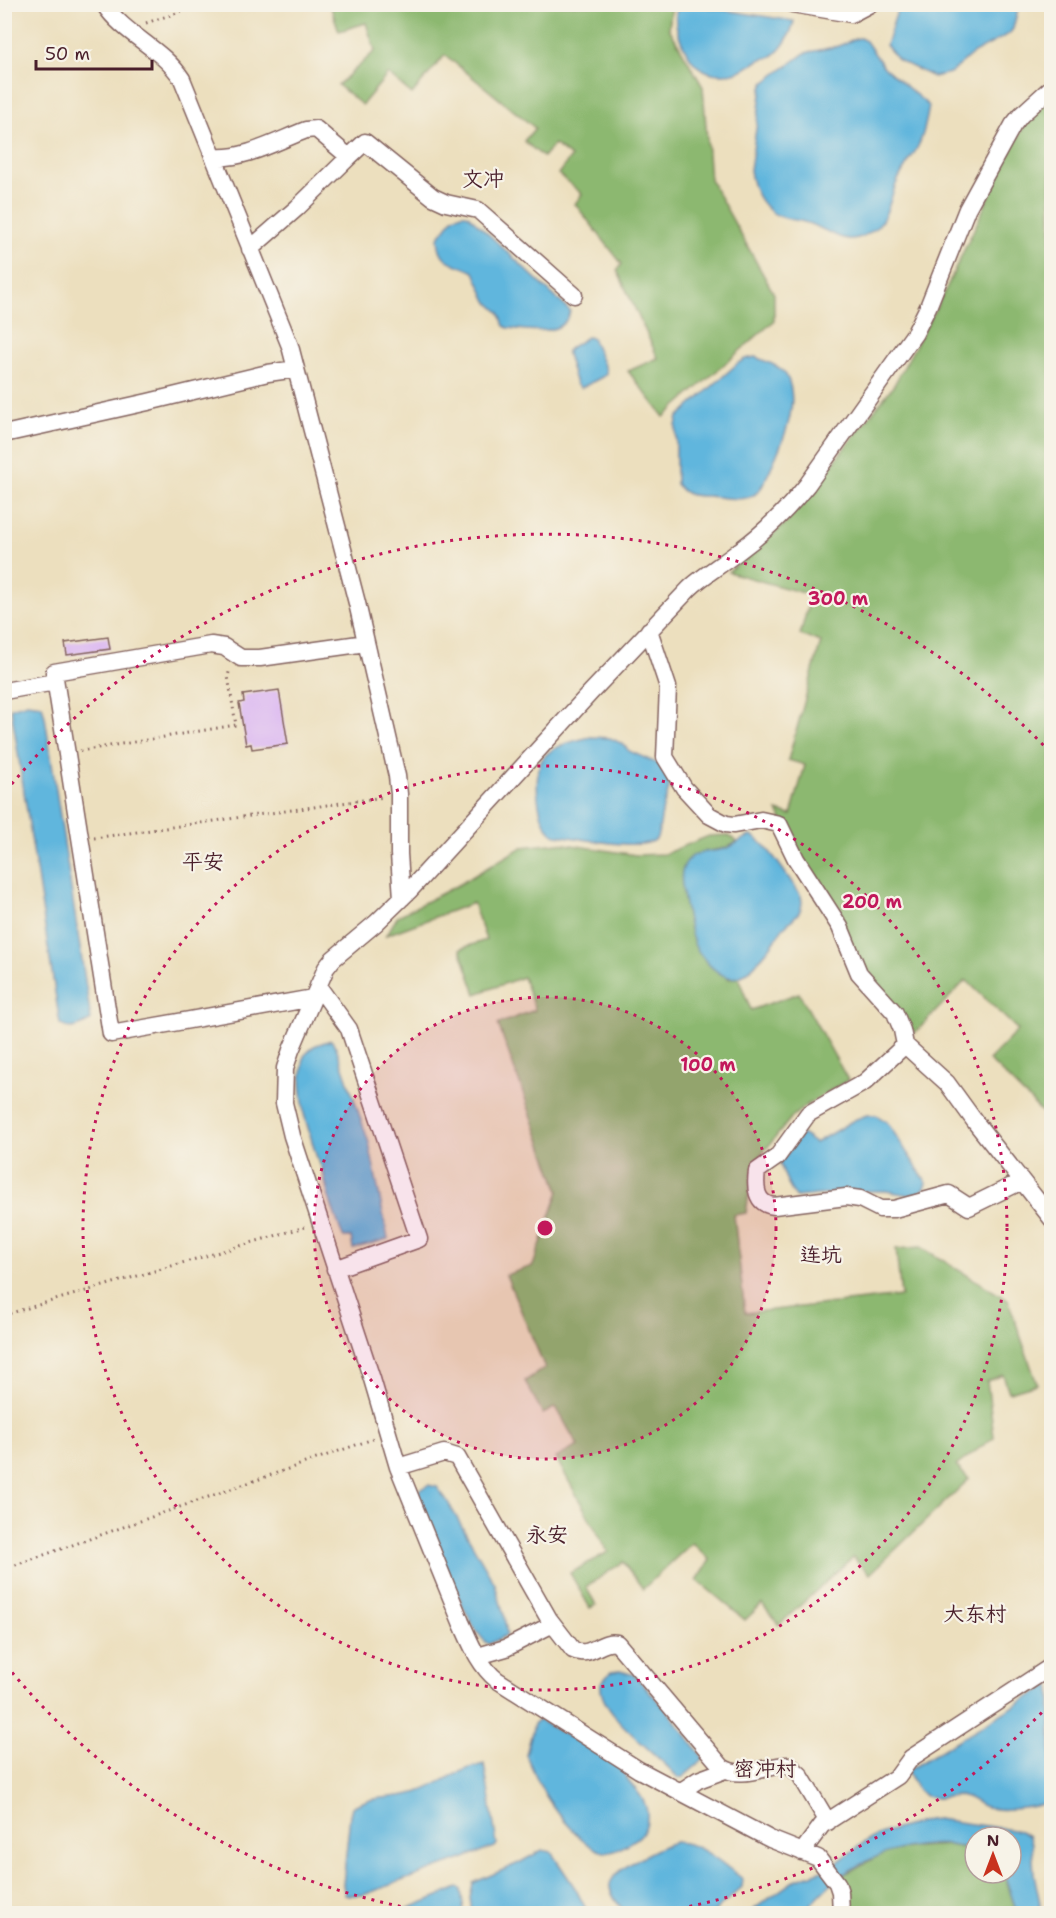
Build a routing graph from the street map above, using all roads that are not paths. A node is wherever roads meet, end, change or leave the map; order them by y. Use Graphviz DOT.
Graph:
graph roads {
  1 [pos="104,4"];
  2 [pos="792,4"];
  3 [pos="870,4"];
  4 [pos="1052,87"];
  5 [pos="213,157"];
  6 [pos="349,157"];
  7 [pos="250,249"];
  8 [pos="574,294"];
  9 [pos="296,369"];
  10 [pos="4,434"];
  11 [pos="649,630"];
  12 [pos="366,643"];
  13 [pos="55,682"];
  14 [pos="4,691"];
  15 [pos="402,898"];
  16 [pos="315,992"];
  17 [pos="905,1045"];
  18 [pos="1022,1181"];
  19 [pos="1052,1219"];
  20 [pos="335,1269"];
  21 [pos="398,1467"];
  22 [pos="553,1624"];
  23 [pos="478,1656"];
  24 [pos="1052,1666"];
  25 [pos="725,1770"];
  26 [pos="680,1792"];
  27 [pos="828,1822"];
  28 [pos="802,1852"];
  29 [pos="837,1911"];
  1 -- 5 [label="street"];
  2 -- 3 [label="street"];
  4 -- 11 [label="street"];
  5 -- 6 [label="street"];
  5 -- 7 [label="street"];
  6 -- 7 [label="street"];
  6 -- 8 [label="street"];
  7 -- 9 [label="street"];
  9 -- 10 [label="street"];
  9 -- 12 [label="street"];
  11 -- 15 [label="street"];
  11 -- 17 [label="street"];
  12 -- 13 [label="street"];
  12 -- 15 [label="street"];
  13 -- 14 [label="street"];
  13 -- 16 [label="street"];
  15 -- 16 [label="street"];
  16 -- 20 [label="street"];
  16 -- 20 [label="street"];
  17 -- 18 [label="street"];
  17 -- 18 [label="street"];
  18 -- 19 [label="street"];
  20 -- 21 [label="street"];
  21 -- 22 [label="street"];
  21 -- 23 [label="street"];
  22 -- 23 [label="street"];
  22 -- 25 [label="street"];
  23 -- 26 [label="street"];
  24 -- 27 [label="street"];
  25 -- 26 [label="street"];
  25 -- 27 [label="street"];
  26 -- 28 [label="street"];
  27 -- 28 [label="street"];
  28 -- 29 [label="street"];
}
